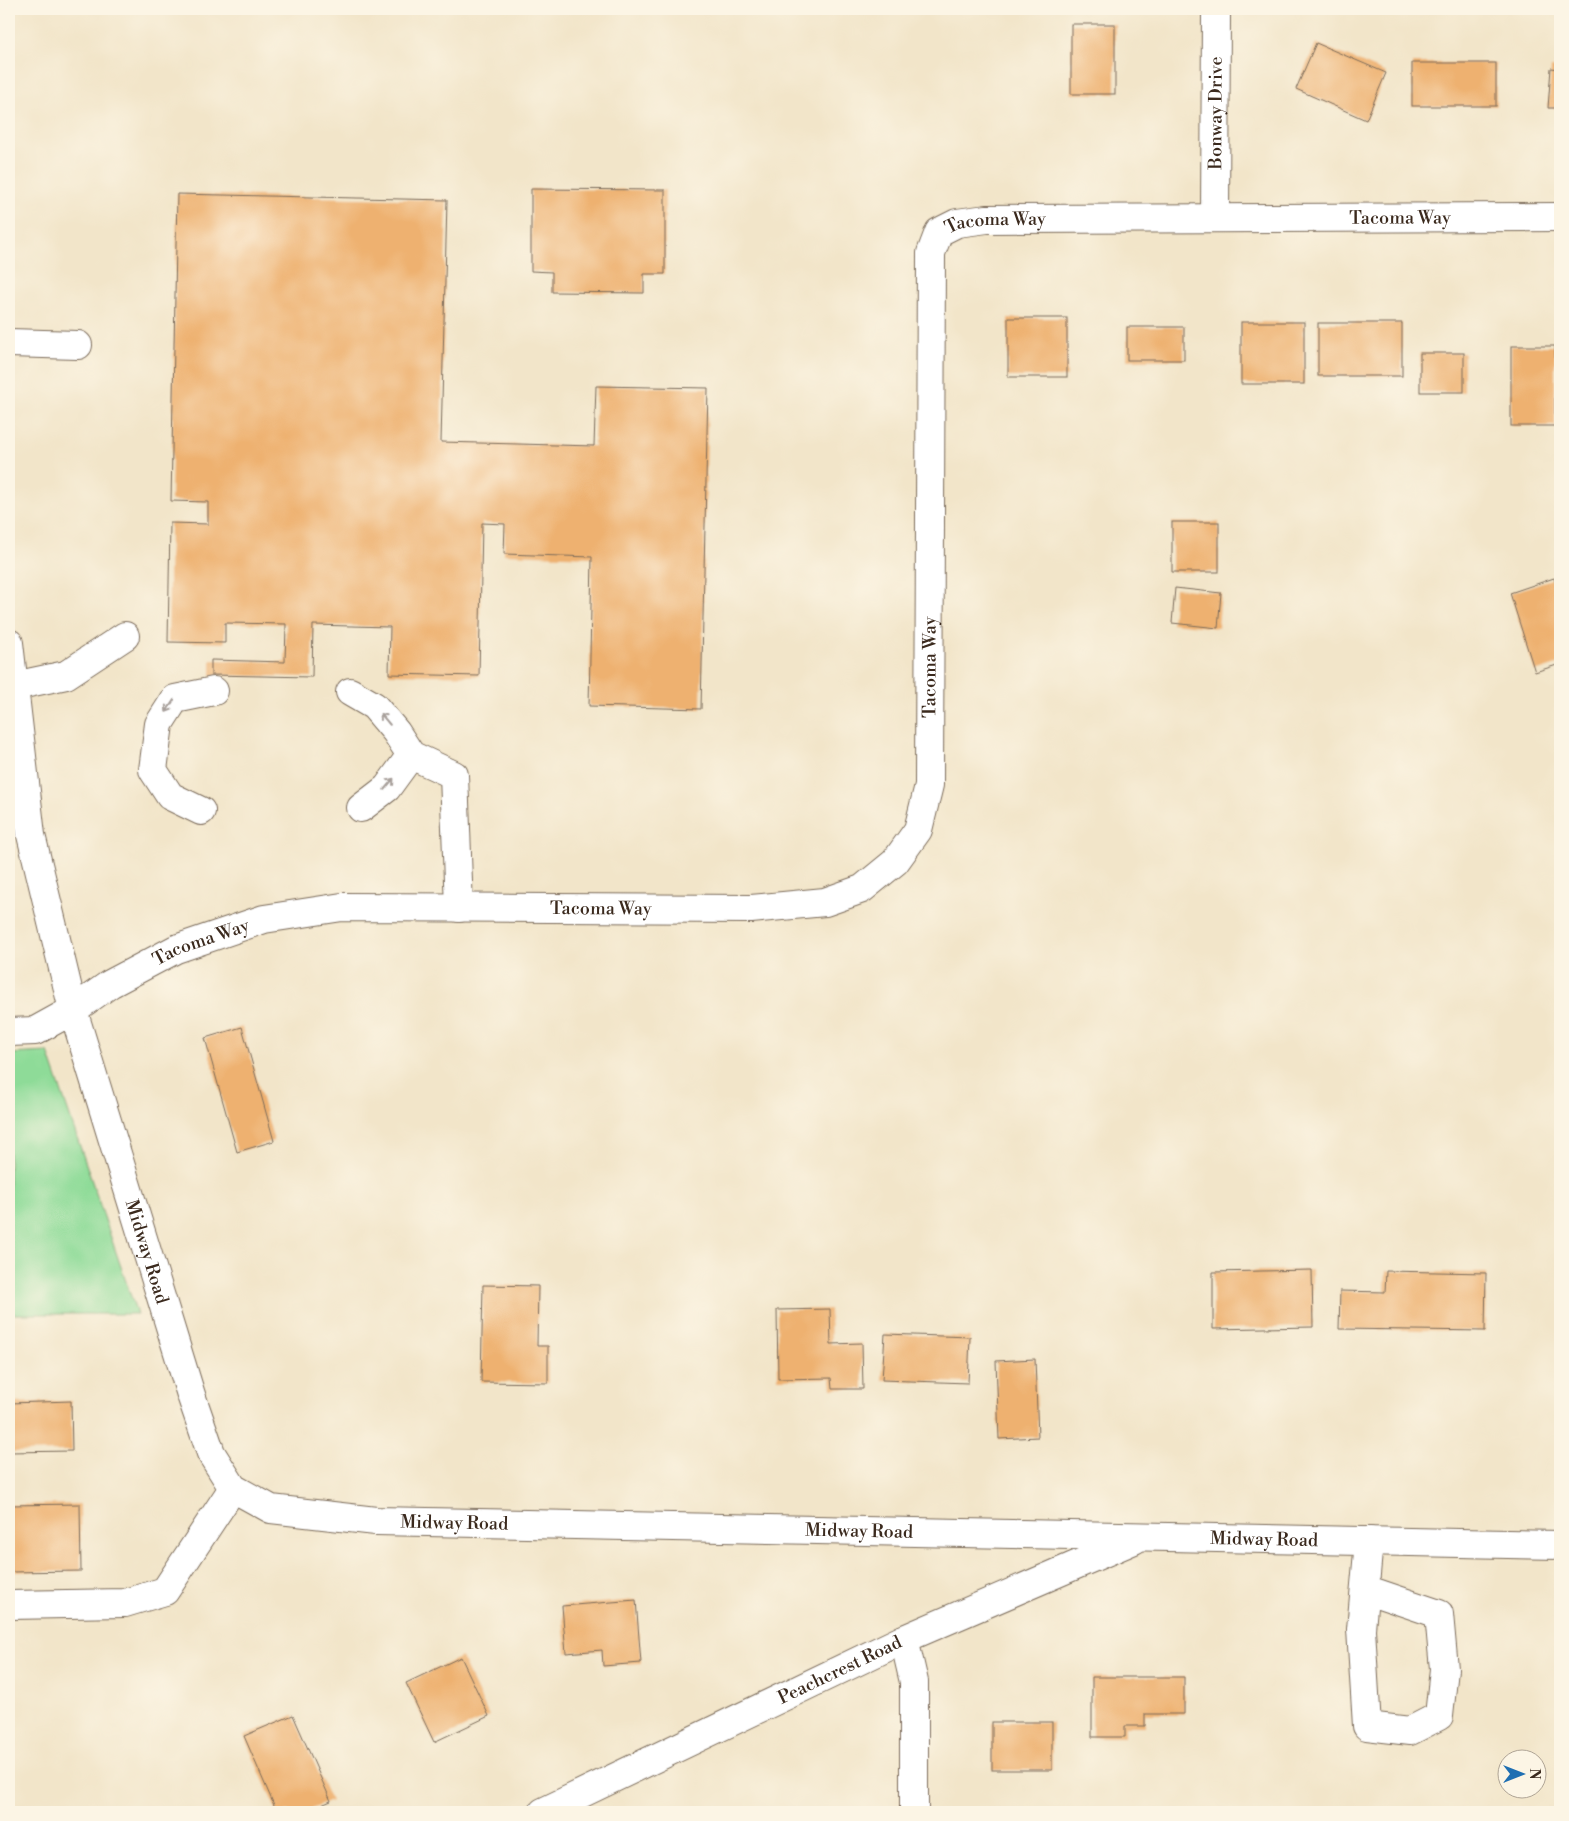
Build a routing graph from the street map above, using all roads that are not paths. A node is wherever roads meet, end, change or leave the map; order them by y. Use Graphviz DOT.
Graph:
graph roads {
  1 [pos="1216,9"];
  2 [pos="1560,217"];
  3 [pos="1215,218"];
  4 [pos="9,343"];
  5 [pos="78,345"];
  6 [pos="126,636"];
  7 [pos="9,643"];
  8 [pos="14,686"];
  9 [pos="214,691"];
  10 [pos="350,692"];
  11 [pos="411,755"];
  12 [pos="361,808"];
  13 [pos="201,811"];
  14 [pos="459,908"];
  15 [pos="73,1010"];
  16 [pos="9,1032"];
  17 [pos="233,1488"];
  18 [pos="1142,1537"];
  19 [pos="1369,1542"];
  20 [pos="1560,1545"];
  21 [pos="1365,1589"];
  22 [pos="9,1605"];
  23 [pos="904,1639"];
  24 [pos="543,1812"];
  25 [pos="914,1812"];
  1 -- 3 [label="street, Bonway Drive"];
  2 -- 3 [label="street, Tacoma Way"];
  3 -- 14 [label="street, Tacoma Way"];
  4 -- 5 [label="street"];
  6 -- 8 [label="street"];
  7 -- 8 [label="street, Midway Road"];
  8 -- 15 [label="street, Midway Road"];
  9 -- 13 [label="street, one-way"];
  11 -- 10 [label="street, one-way"];
  12 -- 11 [label="street, one-way"];
  11 -- 14 [label="street"];
  14 -- 15 [label="street, Tacoma Way"];
  15 -- 16 [label="street, Tacoma Way"];
  15 -- 17 [label="street, Midway Road"];
  17 -- 18 [label="street, Midway Road"];
  17 -- 22 [label="street"];
  18 -- 19 [label="street, Midway Road"];
  18 -- 23 [label="street, Peachcrest Road"];
  19 -- 20 [label="street, Midway Road"];
  19 -- 21 [label="street"];
  21 -- 21 [label="street"];
  23 -- 24 [label="street, Peachcrest Road"];
  23 -- 25 [label="street"];
}
